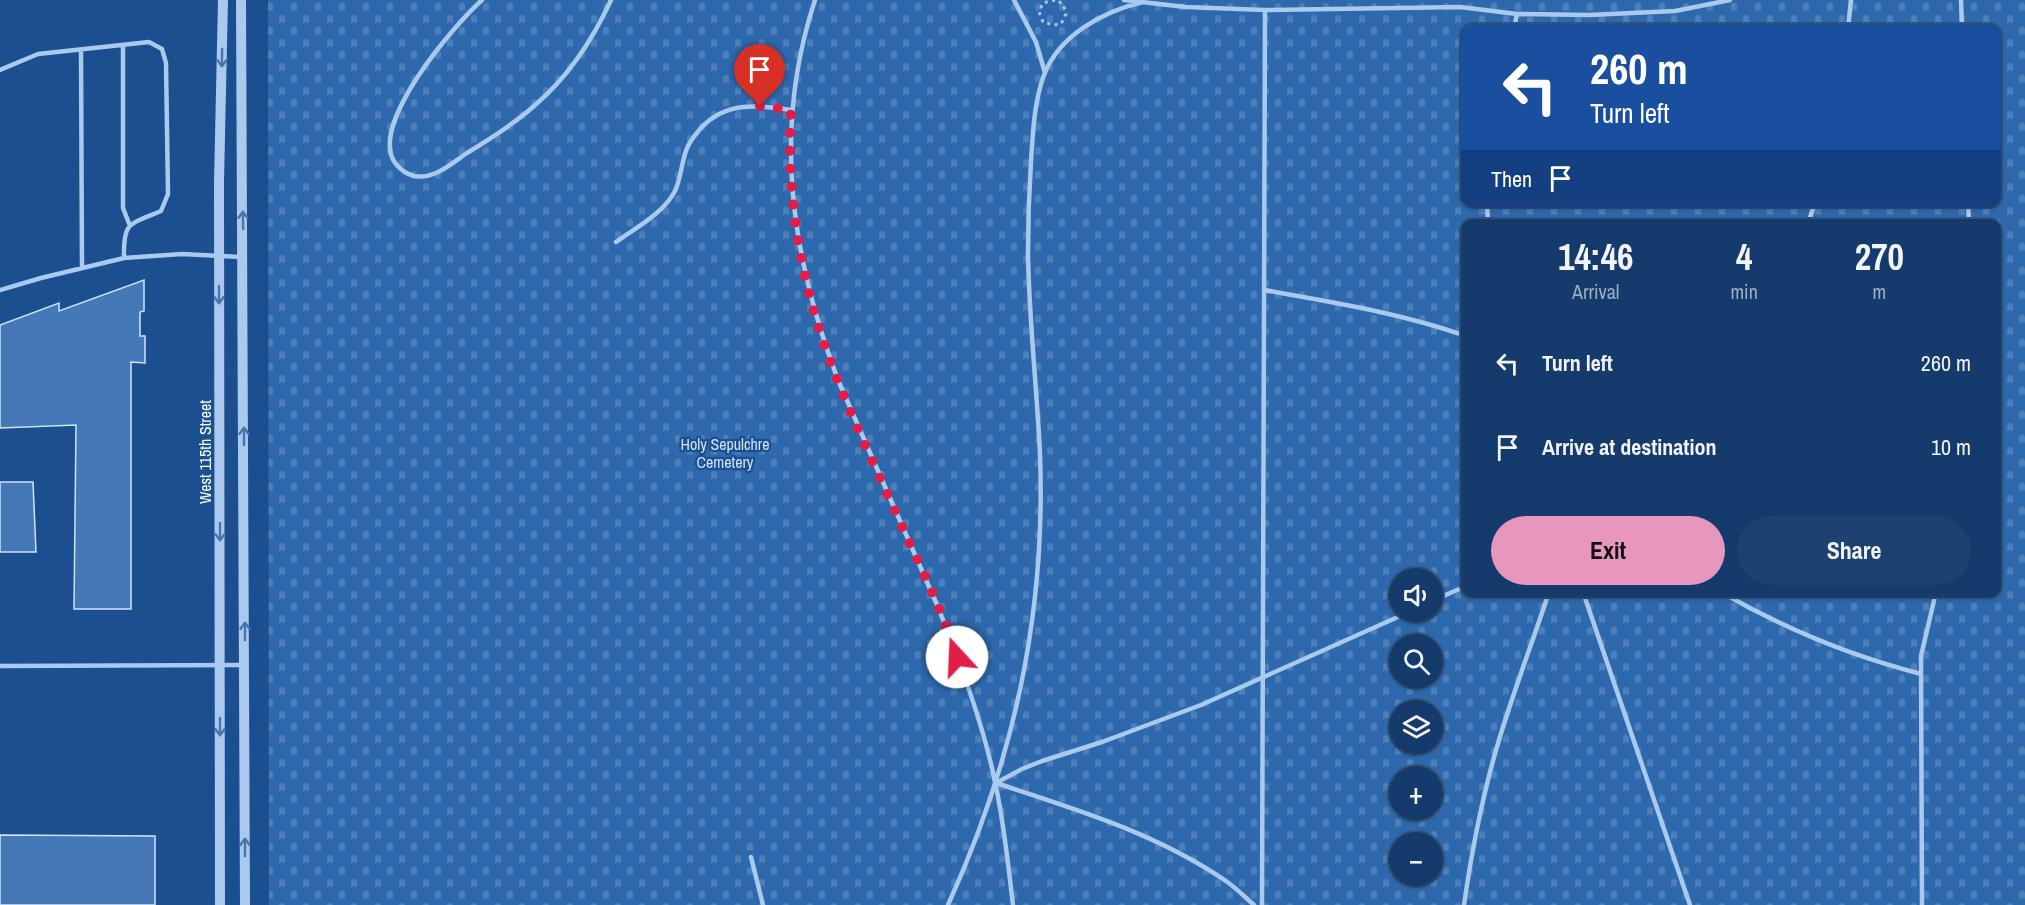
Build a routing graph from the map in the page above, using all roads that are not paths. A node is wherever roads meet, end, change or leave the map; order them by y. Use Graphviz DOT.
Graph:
graph roads {
  1 [pos="223,0"];
  2 [pos="241,0"];
  3 [pos="482,0"];
  4 [pos="611,0"];
  5 [pos="815,0"];
  6 [pos="1014,0"];
  7 [pos="1124,0"];
  8 [pos="1730,0"];
  9 [pos="1851,0"];
  10 [pos="1961,0"];
  11 [pos="1143,2"];
  12 [pos="1265,10"];
  13 [pos="1517,14"];
  14 [pos="1515,24"];
  15 [pos="1848,24"];
  16 [pos="1962,24"];
  17 [pos="123,45"];
  18 [pos="81,50"];
  19 [pos="0,70"];
  20 [pos="1045,73"];
  21 [pos="791,110"];
  22 [pos="130,225"];
  23 [pos="616,242"];
  24 [pos="219,255"];
  25 [pos="243,257"];
  26 [pos="124,258"];
  27 [pos="82,268"];
  28 [pos="0,290"];
  29 [pos="1264,290"];
  30 [pos="1461,334"];
  31 [pos="1461,588"];
  32 [pos="1443,596"];
  33 [pos="1547,597"];
  34 [pos="1585,597"];
  35 [pos="1731,597"];
  36 [pos="1935,597"];
  37 [pos="1389,621"];
  38 [pos="220,665"];
  39 [pos="245,665"];
  40 [pos="0,666"];
  41 [pos="1920,674"];
  42 [pos="1263,678"];
  43 [pos="996,783"];
  44 [pos="752,857"];
  45 [pos="220,905"];
  46 [pos="245,905"];
  47 [pos="763,905"];
  48 [pos="948,905"];
  49 [pos="1013,905"];
  50 [pos="1254,905"];
  51 [pos="1262,905"];
  52 [pos="1464,905"];
  53 [pos="1690,905"];
  54 [pos="1922,905"];
  1 -- 24 [label="street, West 115th Street, one-way"];
  25 -- 2 [label="street, one-way"];
  3 -- 4 [label="lane"];
  5 -- 21 [label="lane"];
  6 -- 20 [label="lane"];
  7 -- 11 [label="lane"];
  8 -- 13 [label="lane"];
  9 -- 15 [label="lane"];
  10 -- 16 [label="lane"];
  11 -- 12 [label="lane"];
  11 -- 20 [label="lane"];
  12 -- 13 [label="lane"];
  12 -- 29 [label="lane"];
  13 -- 14 [label="lane"];
  17 -- 18 [label="lane"];
  17 -- 22 [label="lane"];
  17 -- 22 [label="lane"];
  18 -- 19 [label="lane"];
  18 -- 27 [label="lane"];
  20 -- 43 [label="lane"];
  21 -- 23 [label="lane"];
  21 -- 43 [label="lane"];
  22 -- 26 [label="lane"];
  24 -- 25 [label="lane"];
  24 -- 26 [label="lane"];
  24 -- 38 [label="street, West 115th Street, one-way"];
  39 -- 25 [label="street, one-way"];
  26 -- 27 [label="lane"];
  27 -- 28 [label="lane"];
  29 -- 30 [label="lane"];
  29 -- 42 [label="lane"];
  31 -- 32 [label="lane"];
  33 -- 52 [label="lane"];
  34 -- 53 [label="lane"];
  35 -- 41 [label="lane"];
  36 -- 41 [label="lane"];
  37 -- 42 [label="lane"];
  38 -- 39 [label="lane"];
  38 -- 40 [label="lane"];
  38 -- 45 [label="street, West 115th Street, one-way"];
  46 -- 39 [label="street, one-way"];
  41 -- 54 [label="lane"];
  42 -- 43 [label="lane"];
  42 -- 51 [label="lane"];
  43 -- 48 [label="lane"];
  43 -- 49 [label="lane"];
  43 -- 50 [label="lane"];
  44 -- 47 [label="lane"];
}
